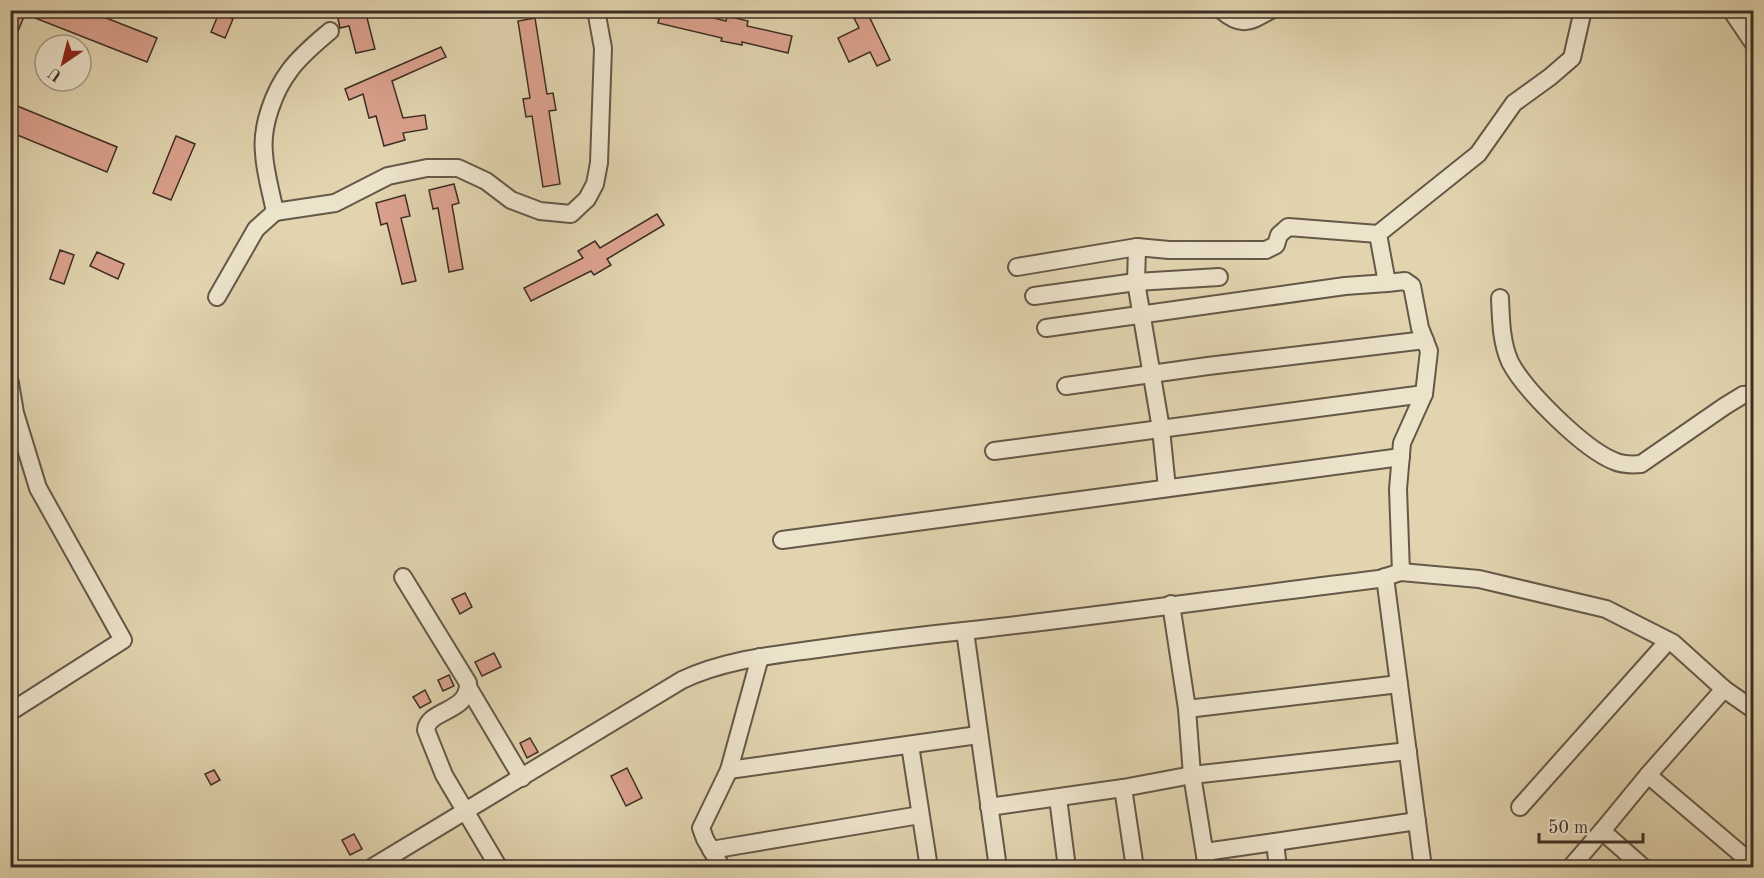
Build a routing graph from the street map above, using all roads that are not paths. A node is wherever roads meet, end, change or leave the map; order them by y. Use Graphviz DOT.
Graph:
graph roads {
  1 [pos="596,10"];
  2 [pos="1221,10"];
  3 [pos="1271,10"];
  4 [pos="1583,10"];
  5 [pos="1731,10"];
  6 [pos="330,31"];
  7 [pos="1754,44"];
  8 [pos="275,212"];
  9 [pos="1378,234"];
  10 [pos="1137,247"];
  11 [pos="1017,267"];
  12 [pos="1220,276"];
  13 [pos="1136,282"];
  14 [pos="1388,283"];
  15 [pos="1034,296"];
  16 [pos="217,297"];
  17 [pos="1500,298"];
  18 [pos="1142,316"];
  19 [pos="1046,328"];
  20 [pos="1425,340"];
  21 [pos="1151,376"];
  22 [pos="10,383"];
  23 [pos="1066,386"];
  24 [pos="1424,394"];
  25 [pos="1754,394"];
  26 [pos="1161,429"];
  27 [pos="994,451"];
  28 [pos="1401,457"];
  29 [pos="1167,488"];
  30 [pos="782,540"];
  31 [pos="1393,575"];
  32 [pos="403,577"];
  33 [pos="1171,604"];
  34 [pos="965,631"];
  35 [pos="1668,641"];
  36 [pos="760,657"];
  37 [pos="1399,684"];
  38 [pos="468,687"];
  39 [pos="1724,689"];
  40 [pos="1751,703"];
  41 [pos="1187,709"];
  42 [pos="10,712"];
  43 [pos="978,735"];
  44 [pos="909,745"];
  45 [pos="1408,752"];
  46 [pos="729,770"];
  47 [pos="1191,775"];
  48 [pos="1648,775"];
  49 [pos="522,778"];
  50 [pos="1123,789"];
  51 [pos="1058,798"];
  52 [pos="989,807"];
  53 [pos="1520,807"];
  54 [pos="465,812"];
  55 [pos="920,815"];
  56 [pos="1417,821"];
  57 [pos="1602,831"];
  58 [pos="1275,842"];
  59 [pos="711,850"];
  60 [pos="1206,860"];
  61 [pos="1754,865"];
  62 [pos="371,867"];
  63 [pos="500,867"];
  64 [pos="722,867"];
  65 [pos="929,867"];
  66 [pos="998,867"];
  67 [pos="1067,867"];
  68 [pos="1135,867"];
  69 [pos="1278,867"];
  70 [pos="1423,867"];
  71 [pos="1570,867"];
  72 [pos="1644,867"];
  1 -- 8 [label="street"];
  2 -- 3 [label="street"];
  4 -- 9 [label="street"];
  5 -- 7 [label="street"];
  6 -- 8 [label="street"];
  8 -- 16 [label="street"];
  9 -- 10 [label="street"];
  9 -- 14 [label="street"];
  10 -- 11 [label="street"];
  10 -- 13 [label="street"];
  12 -- 13 [label="street"];
  13 -- 15 [label="street"];
  13 -- 18 [label="street"];
  14 -- 18 [label="street"];
  14 -- 20 [label="street"];
  17 -- 25 [label="street"];
  18 -- 19 [label="street"];
  18 -- 21 [label="street"];
  20 -- 21 [label="street"];
  20 -- 24 [label="street"];
  21 -- 23 [label="street"];
  21 -- 26 [label="street"];
  22 -- 42 [label="street"];
  24 -- 26 [label="street"];
  24 -- 28 [label="street"];
  26 -- 27 [label="street"];
  26 -- 29 [label="street"];
  28 -- 29 [label="street"];
  28 -- 31 [label="street"];
  29 -- 30 [label="street"];
  31 -- 33 [label="street"];
  31 -- 35 [label="street"];
  31 -- 37 [label="street"];
  32 -- 38 [label="street"];
  33 -- 34 [label="street"];
  33 -- 41 [label="street"];
  34 -- 36 [label="street"];
  34 -- 43 [label="street"];
  35 -- 39 [label="street"];
  35 -- 53 [label="street"];
  36 -- 46 [label="street"];
  36 -- 49 [label="street"];
  37 -- 41 [label="street"];
  37 -- 45 [label="street"];
  38 -- 49 [label="street"];
  38 -- 54 [label="street"];
  39 -- 40 [label="street"];
  39 -- 48 [label="street"];
  41 -- 47 [label="street"];
  43 -- 44 [label="street"];
  43 -- 52 [label="street"];
  44 -- 46 [label="street"];
  44 -- 55 [label="street"];
  45 -- 47 [label="street"];
  45 -- 56 [label="street"];
  46 -- 59 [label="street"];
  47 -- 50 [label="street"];
  47 -- 60 [label="street"];
  48 -- 57 [label="street"];
  48 -- 61 [label="street"];
  49 -- 54 [label="street"];
  50 -- 51 [label="street"];
  50 -- 68 [label="street"];
  51 -- 52 [label="street"];
  51 -- 67 [label="street"];
  52 -- 66 [label="street"];
  54 -- 62 [label="street"];
  54 -- 63 [label="street"];
  55 -- 59 [label="street"];
  55 -- 65 [label="street"];
  56 -- 58 [label="street"];
  56 -- 70 [label="street"];
  57 -- 71 [label="street"];
  57 -- 72 [label="street"];
  58 -- 60 [label="street"];
  58 -- 69 [label="street"];
  59 -- 64 [label="street"];
}
